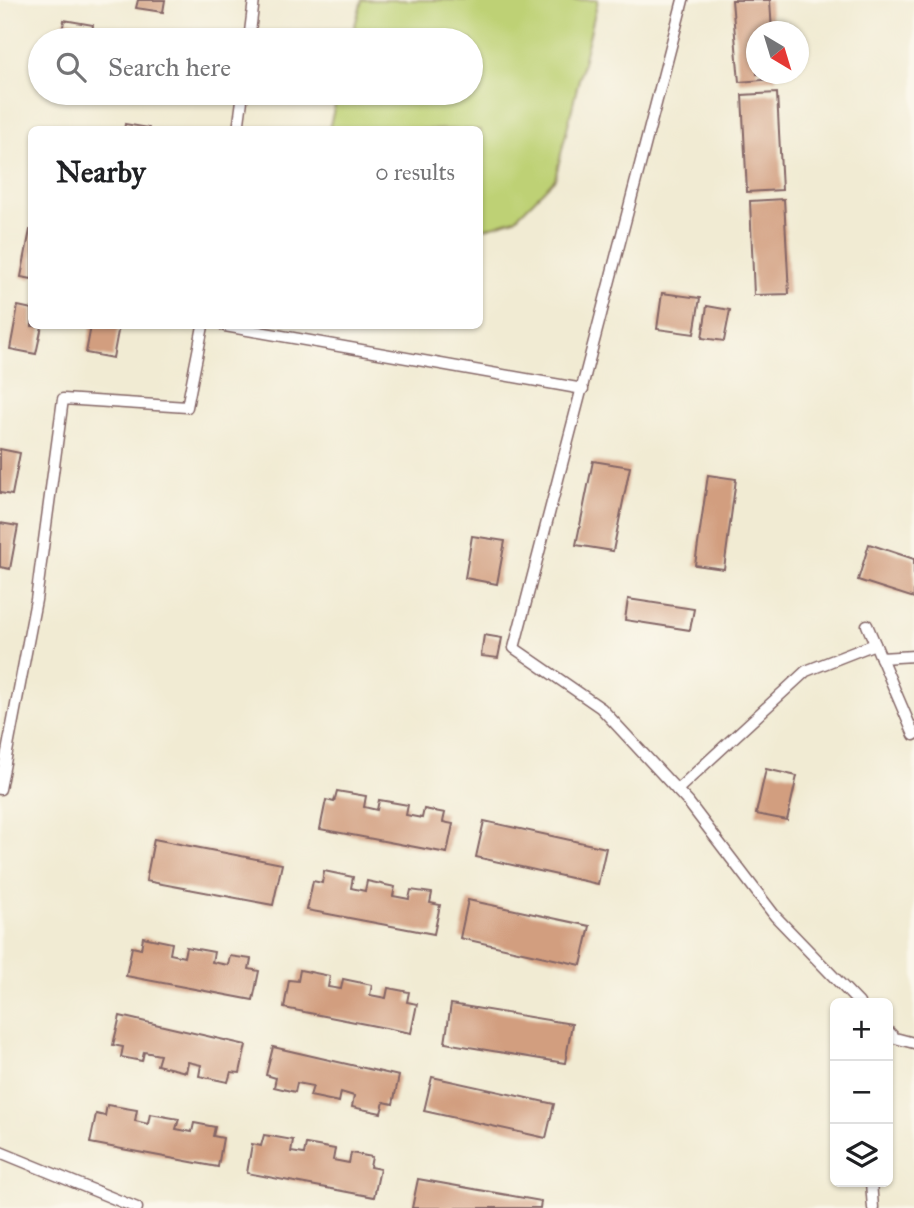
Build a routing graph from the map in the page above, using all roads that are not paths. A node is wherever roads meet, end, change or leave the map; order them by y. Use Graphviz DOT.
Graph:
graph roads {
  1 [pos="254,0"];
  2 [pos="683,0"];
  3 [pos="250,28"];
  4 [pos="241,105"];
  5 [pos="239,126"];
  6 [pos="202,329"];
  7 [pos="242,329"];
  8 [pos="583,389"];
  9 [pos="867,625"];
  10 [pos="875,644"];
  11 [pos="914,656"];
  12 [pos="881,658"];
  13 [pos="914,735"];
  14 [pos="0,789"];
  15 [pos="677,790"];
  16 [pos="853,998"];
  17 [pos="893,1036"];
  18 [pos="914,1043"];
  19 [pos="0,1152"];
  20 [pos="871,1187"];
  21 [pos="137,1208"];
  22 [pos="873,1208"];
  1 -- 3 [label="lane"];
  2 -- 8 [label="lane"];
  4 -- 5 [label="lane"];
  6 -- 14 [label="lane"];
  7 -- 8 [label="lane"];
  8 -- 15 [label="lane"];
  9 -- 10 [label="lane"];
  10 -- 12 [label="lane"];
  10 -- 15 [label="lane"];
  11 -- 12 [label="lane"];
  12 -- 13 [label="lane"];
  15 -- 16 [label="lane"];
  17 -- 18 [label="lane"];
  19 -- 21 [label="lane"];
  20 -- 22 [label="lane"];
}
